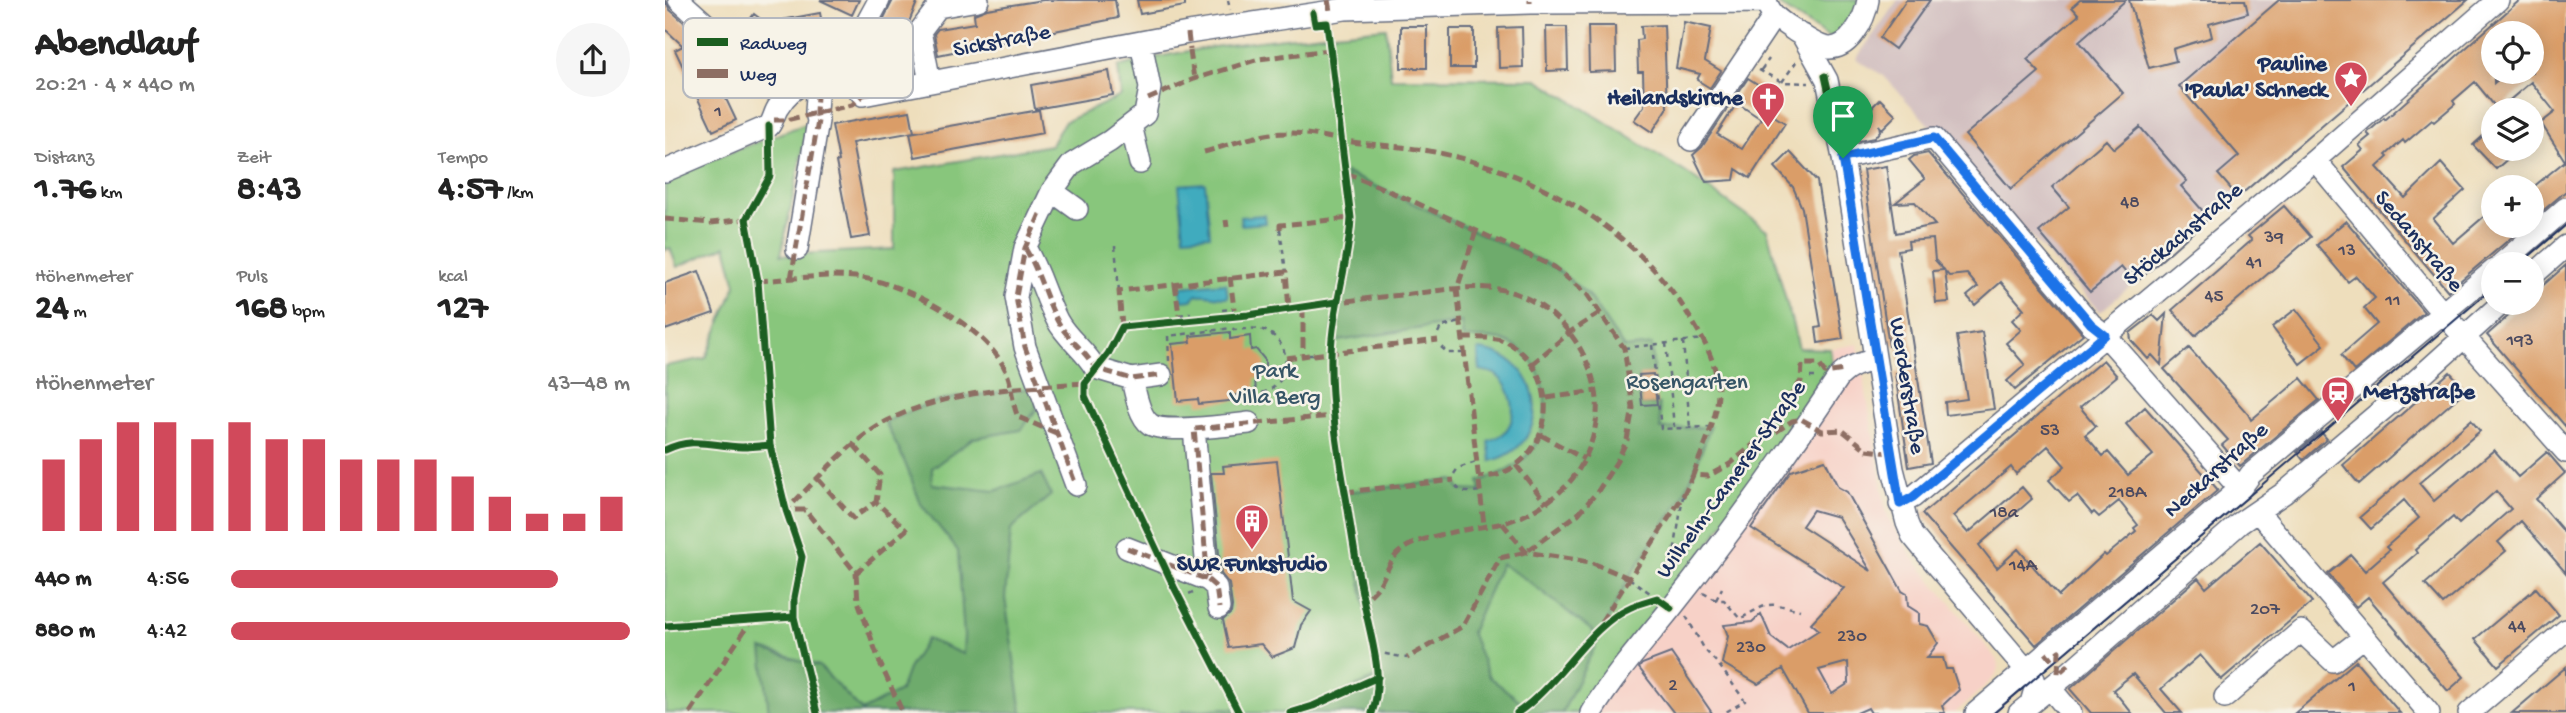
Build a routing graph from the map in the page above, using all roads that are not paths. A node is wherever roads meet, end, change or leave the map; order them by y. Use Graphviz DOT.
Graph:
graph roads {
  1 [pos="679,0"];
  2 [pos="879,0"];
  3 [pos="978,0"];
  4 [pos="1868,0"];
  5 [pos="2498,0"];
  6 [pos="1529,2"];
  7 [pos="1345,4"];
  8 [pos="1312,6"];
  9 [pos="1769,6"];
  10 [pos="699,18"];
  11 [pos="870,18"];
  12 [pos="1141,42"];
  13 [pos="1801,46"];
  14 [pos="1838,47"];
  15 [pos="1819,80"];
  16 [pos="930,82"];
  17 [pos="913,86"];
  18 [pos="784,98"];
  19 [pos="818,98"];
  20 [pos="1131,125"];
  21 [pos="1691,140"];
  22 [pos="1843,158"];
  23 [pos="2315,160"];
  24 [pos="1140,163"];
  25 [pos="665,171"];
  26 [pos="1052,191"];
  27 [pos="2566,208"];
  28 [pos="1077,209"];
  29 [pos="2566,246"];
  30 [pos="1025,248"];
  31 [pos="797,249"];
  32 [pos="2515,252"];
  33 [pos="2544,265"];
  34 [pos="2481,281"];
  35 [pos="2444,314"];
  36 [pos="2488,315"];
  37 [pos="2105,335"];
  38 [pos="2464,336"];
  39 [pos="1875,360"];
  40 [pos="1161,375"];
  41 [pos="1132,379"];
  42 [pos="1249,423"];
  43 [pos="1195,429"];
  44 [pos="2566,452"];
  45 [pos="1076,485"];
  46 [pos="2240,489"];
  47 [pos="1900,504"];
  48 [pos="2258,512"];
  49 [pos="1127,548"];
  50 [pos="1208,580"];
  51 [pos="1219,608"];
  52 [pos="2566,630"];
  53 [pos="2364,637"];
  54 [pos="2027,669"];
  55 [pos="2050,688"];
  56 [pos="2225,697"];
  57 [pos="2025,708"];
  58 [pos="1591,713"];
  59 [pos="1976,713"];
  60 [pos="2071,713"];
  61 [pos="2429,713"];
  62 [pos="2469,713"];
  1 -- 10 [label="street"];
  2 -- 11 [label="street"];
  3 -- 16 [label="street"];
  4 -- 14 [label="street"];
  5 -- 23 [label="street, Stöckachstraße"];
  6 -- 7 [label="street, Sickstraße"];
  6 -- 9 [label="street, Sickstraße"];
  7 -- 8 [label="street, Sickstraße"];
  8 -- 12 [label="street, Sickstraße"];
  9 -- 13 [label="street"];
  9 -- 21 [label="street"];
  12 -- 16 [label="street, Sickstraße"];
  12 -- 20 [label="street"];
  13 -- 14 [label="street"];
  13 -- 15 [label="street, Werderstraße"];
  14 -- 15 [label="street"];
  15 -- 22 [label="street, Werderstraße"];
  16 -- 17 [label="street, Sickstraße"];
  18 -- 25 [label="street"];
  19 -- 31 [label="street"];
  20 -- 24 [label="street"];
  20 -- 26 [label="street"];
  22 -- 37 [label="street"];
  22 -- 39 [label="street, Werderstraße"];
  23 -- 35 [label="street, Sedanstraße"];
  23 -- 37 [label="street, Stöckachstraße"];
  26 -- 28 [label="street"];
  26 -- 30 [label="street"];
  27 -- 32 [label="street"];
  29 -- 33 [label="street"];
  30 -- 41 [label="street"];
  30 -- 45 [label="street"];
  34 -- 35 [label="street, Neckarstraße"];
  35 -- 38 [label="street, Sedanstraße"];
  35 -- 46 [label="street, Neckarstraße"];
  36 -- 38 [label="street"];
  37 -- 46 [label="street"];
  37 -- 47 [label="street, Stöckachstraße"];
  38 -- 44 [label="street, Sedanstraße"];
  38 -- 48 [label="street"];
  39 -- 47 [label="street, Werderstraße"];
  39 -- 58 [label="street, Wilhelm-Camerer-Straße"];
  40 -- 41 [label="street"];
  41 -- 43 [label="street"];
  42 -- 43 [label="street"];
  43 -- 50 [label="street"];
  46 -- 54 [label="street, Neckarstraße"];
  47 -- 54 [label="street, Werderstraße"];
  48 -- 53 [label="street"];
  48 -- 55 [label="street"];
  49 -- 50 [label="street"];
  50 -- 51 [label="street"];
  52 -- 62 [label="street"];
  53 -- 56 [label="street"];
  53 -- 61 [label="street"];
  54 -- 57 [label="street"];
  54 -- 59 [label="street, Neckarstraße"];
  55 -- 57 [label="street"];
  55 -- 60 [label="street"];
}
